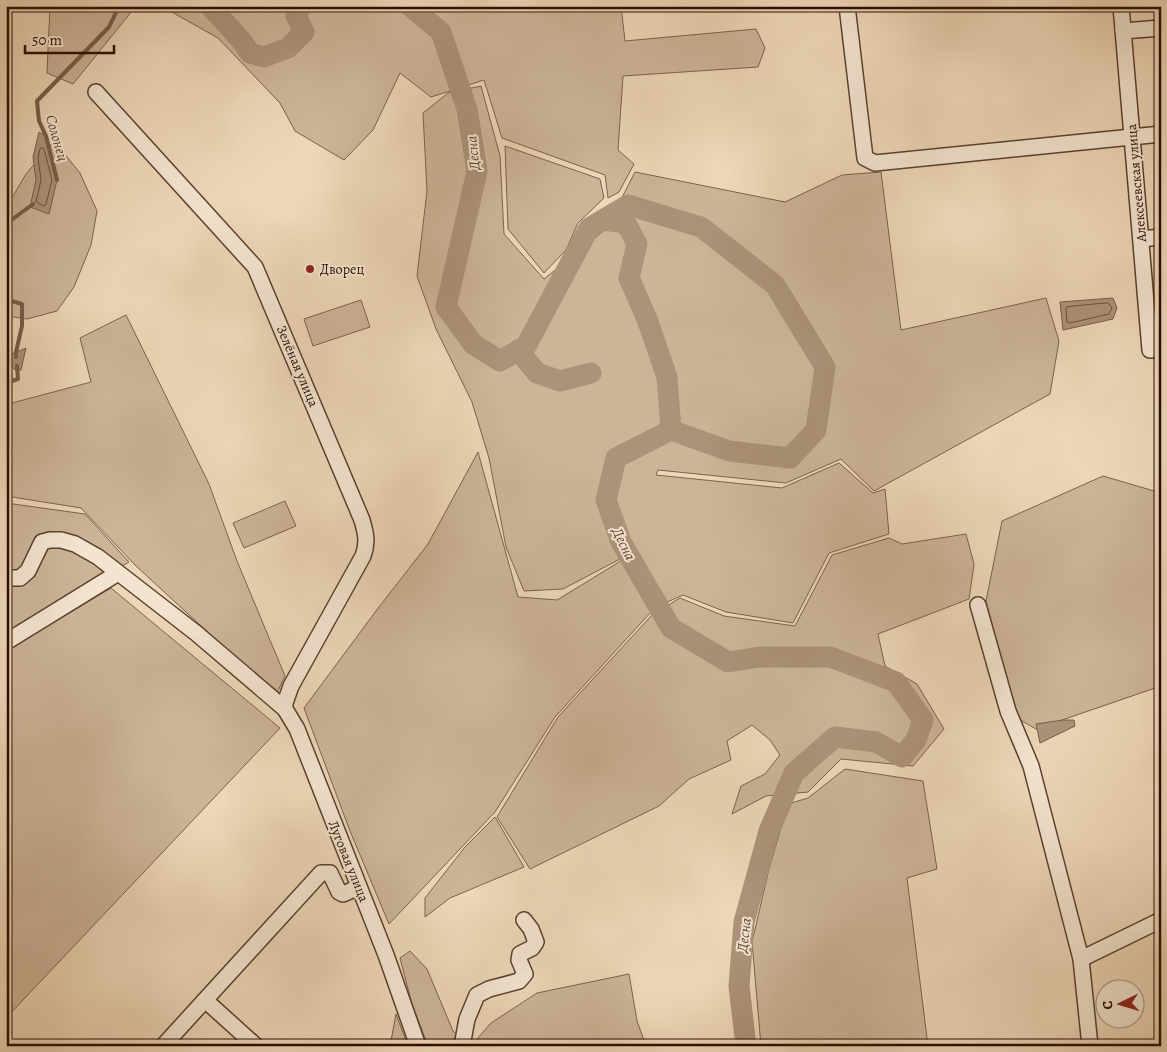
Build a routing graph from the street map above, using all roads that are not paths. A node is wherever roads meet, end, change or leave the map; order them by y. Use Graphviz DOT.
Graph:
graph roads {
  1 [pos="847,6"];
  2 [pos="1121,6"];
  3 [pos="1161,28"];
  4 [pos="1123,31"];
  5 [pos="96,92"];
  6 [pos="1161,134"];
  7 [pos="1132,137"];
  8 [pos="1161,237"];
  9 [pos="1140,239"];
  10 [pos="1161,349"];
  11 [pos="118,573"];
  12 [pos="6,578"];
  13 [pos="978,605"];
  14 [pos="6,642"];
  15 [pos="285,709"];
  16 [pos="359,887"];
  17 [pos="524,920"];
  18 [pos="1161,920"];
  19 [pos="1081,959"];
  20 [pos="205,1000"];
  21 [pos="163,1046"];
  22 [pos="256,1046"];
  23 [pos="418,1046"];
  24 [pos="462,1046"];
  25 [pos="1090,1046"];
  1 -- 7 [label="street"];
  2 -- 4 [label="street, Алексеевская улица"];
  3 -- 4 [label="street"];
  4 -- 7 [label="street, Алексеевская улица"];
  5 -- 15 [label="street, Зелёная улица"];
  6 -- 7 [label="street"];
  7 -- 9 [label="street, Алексеевская улица"];
  8 -- 9 [label="street"];
  9 -- 10 [label="street, Алексеевская улица"];
  11 -- 12 [label="street, Луговая улица"];
  11 -- 14 [label="street"];
  11 -- 15 [label="street, Луговая улица"];
  13 -- 19 [label="street"];
  15 -- 16 [label="street, Луговая улица"];
  16 -- 20 [label="street"];
  16 -- 23 [label="street, Луговая улица"];
  17 -- 24 [label="street"];
  18 -- 19 [label="street"];
  19 -- 25 [label="street"];
  20 -- 21 [label="street"];
  20 -- 22 [label="street"];
}
